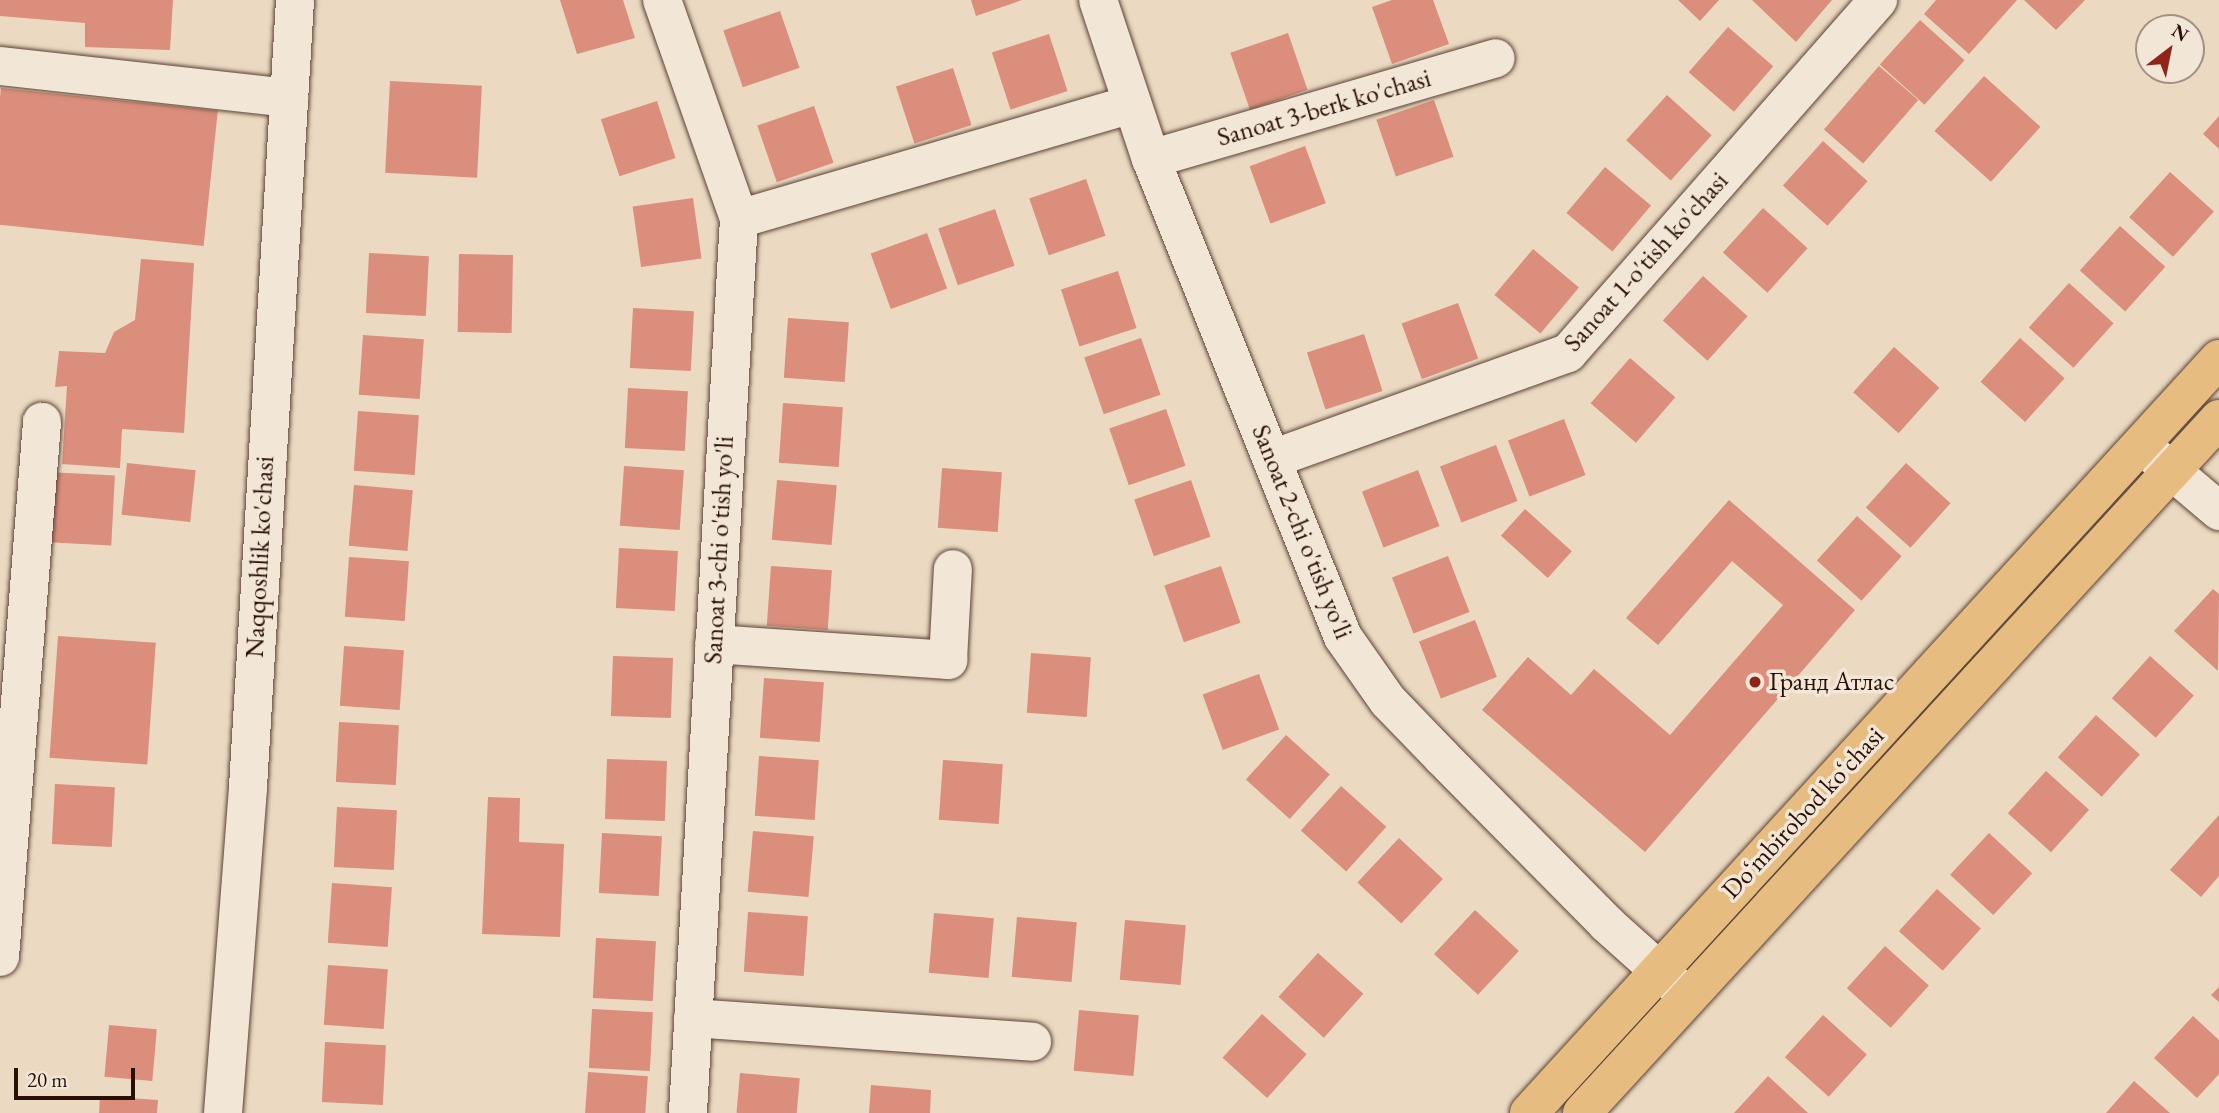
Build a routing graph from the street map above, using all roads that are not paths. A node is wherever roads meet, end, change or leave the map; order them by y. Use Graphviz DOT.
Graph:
graph roads {
  1 [pos="295,0"];
  2 [pos="662,0"];
  3 [pos="1098,0"];
  4 [pos="1878,0"];
  5 [pos="1496,58"];
  6 [pos="0,66"];
  7 [pos="289,98"];
  8 [pos="1131,104"];
  9 [pos="1151,159"];
  10 [pos="739,219"];
  11 [pos="2219,359"];
  12 [pos="2219,419"];
  13 [pos="42,422"];
  14 [pos="2141,444"];
  15 [pos="1272,459"];
  16 [pos="2172,471"];
  17 [pos="2219,510"];
  18 [pos="953,569"];
  19 [pos="714,644"];
  20 [pos="0,957"];
  21 [pos="1658,971"];
  22 [pos="1688,997"];
  23 [pos="693,1018"];
  24 [pos="1032,1042"];
  25 [pos="223,1113"];
  26 [pos="688,1113"];
  27 [pos="1529,1113"];
  28 [pos="1582,1113"];
  1 -- 7 [label="street, Naqqoshlik ko'chasi"];
  2 -- 10 [label="street, Sanoat 3-chi o'tish yo'li"];
  3 -- 8 [label="street, Sanoat 2-chi o'tish yo'li"];
  4 -- 15 [label="street, Sanoat 1-o'tish ko'chasi"];
  5 -- 9 [label="street, Sanoat 3-berk ko'chasi"];
  6 -- 7 [label="street"];
  7 -- 25 [label="street, Naqqoshlik ko'chasi"];
  8 -- 9 [label="street, Sanoat 2-chi o'tish yo'li"];
  8 -- 10 [label="street"];
  9 -- 15 [label="street, Sanoat 2-chi o'tish yo'li"];
  10 -- 19 [label="street, Sanoat 3-chi o'tish yo'li"];
  11 -- 14 [label="main road, Doʻmbirobod koʻchasi"];
  12 -- 16 [label="main road, Doʻmbirobod koʻchasi"];
  13 -- 20 [label="street"];
  14 -- 16 [label="street"];
  14 -- 21 [label="main road, Doʻmbirobod koʻchasi"];
  15 -- 21 [label="street, Sanoat 2-chi o'tish yo'li"];
  16 -- 17 [label="street"];
  16 -- 22 [label="main road, Doʻmbirobod koʻchasi"];
  18 -- 19 [label="street"];
  19 -- 23 [label="street, Sanoat 3-chi o'tish yo'li"];
  21 -- 22 [label="street, Sanoat 2-chi o'tish yo'li"];
  21 -- 27 [label="main road, Doʻmbirobod koʻchasi"];
  22 -- 28 [label="main road, Doʻmbirobod koʻchasi"];
  23 -- 24 [label="street"];
  23 -- 26 [label="street, Sanoat 3-chi o'tish yo'li"];
}
